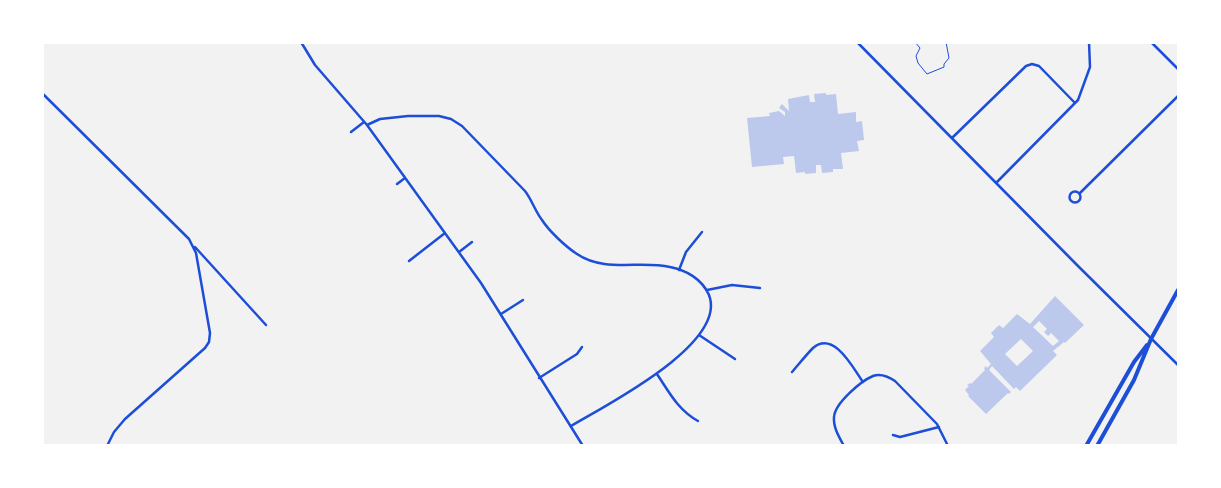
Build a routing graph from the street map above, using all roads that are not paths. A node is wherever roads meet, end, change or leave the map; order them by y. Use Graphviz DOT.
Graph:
graph roads {
  1 [pos="301,42"];
  2 [pos="857,42"];
  3 [pos="1089,42"];
  4 [pos="1151,42"];
  5 [pos="1178,69"];
  6 [pos="42,93"];
  7 [pos="1178,96"];
  8 [pos="1075,103"];
  9 [pos="364,122"];
  10 [pos="367,125"];
  11 [pos="351,132"];
  12 [pos="952,138"];
  13 [pos="405,178"];
  14 [pos="996,183"];
  15 [pos="397,184"];
  16 [pos="1080,193"];
  17 [pos="702,232"];
  18 [pos="445,233"];
  19 [pos="472,242"];
  20 [pos="192,244"];
  21 [pos="460,252"];
  22 [pos="409,261"];
  23 [pos="679,270"];
  24 [pos="760,288"];
  25 [pos="707,290"];
  26 [pos="1178,290"];
  27 [pos="523,300"];
  28 [pos="501,314"];
  29 [pos="266,325"];
  30 [pos="699,335"];
  31 [pos="1151,339"];
  32 [pos="582,347"];
  33 [pos="735,359"];
  34 [pos="1178,365"];
  35 [pos="792,372"];
  36 [pos="657,374"];
  37 [pos="539,378"];
  38 [pos="864,382"];
  39 [pos="698,421"];
  40 [pos="571,426"];
  41 [pos="940,427"];
  42 [pos="892,435"];
  43 [pos="107,446"];
  44 [pos="583,446"];
  45 [pos="844,446"];
  46 [pos="948,446"];
  47 [pos="1086,446"];
  48 [pos="1097,446"];
  1 -- 9 [label="street"];
  2 -- 12 [label="street"];
  3 -- 8 [label="street"];
  4 -- 5 [label="street"];
  6 -- 20 [label="street"];
  7 -- 16 [label="street"];
  8 -- 12 [label="street"];
  8 -- 14 [label="street"];
  9 -- 10 [label="street"];
  9 -- 11 [label="street"];
  10 -- 13 [label="street"];
  10 -- 23 [label="street"];
  12 -- 14 [label="street"];
  13 -- 15 [label="street"];
  13 -- 18 [label="street"];
  14 -- 31 [label="street"];
  16 -- 16 [label="street"];
  17 -- 23 [label="street"];
  18 -- 21 [label="street"];
  18 -- 22 [label="street"];
  19 -- 21 [label="street"];
  20 -- 29 [label="street"];
  20 -- 43 [label="street"];
  21 -- 28 [label="street"];
  23 -- 25 [label="street"];
  24 -- 25 [label="street"];
  25 -- 30 [label="street"];
  26 -- 31 [label="main road"];
  27 -- 28 [label="street"];
  28 -- 37 [label="street"];
  30 -- 33 [label="street"];
  30 -- 36 [label="street"];
  31 -- 34 [label="street"];
  31 -- 47 [label="main road"];
  31 -- 48 [label="main road"];
  32 -- 37 [label="street"];
  35 -- 38 [label="street"];
  36 -- 39 [label="street"];
  36 -- 40 [label="street"];
  37 -- 40 [label="street"];
  38 -- 41 [label="street"];
  38 -- 45 [label="street"];
  40 -- 44 [label="street"];
  41 -- 42 [label="street"];
  41 -- 46 [label="street"];
}
